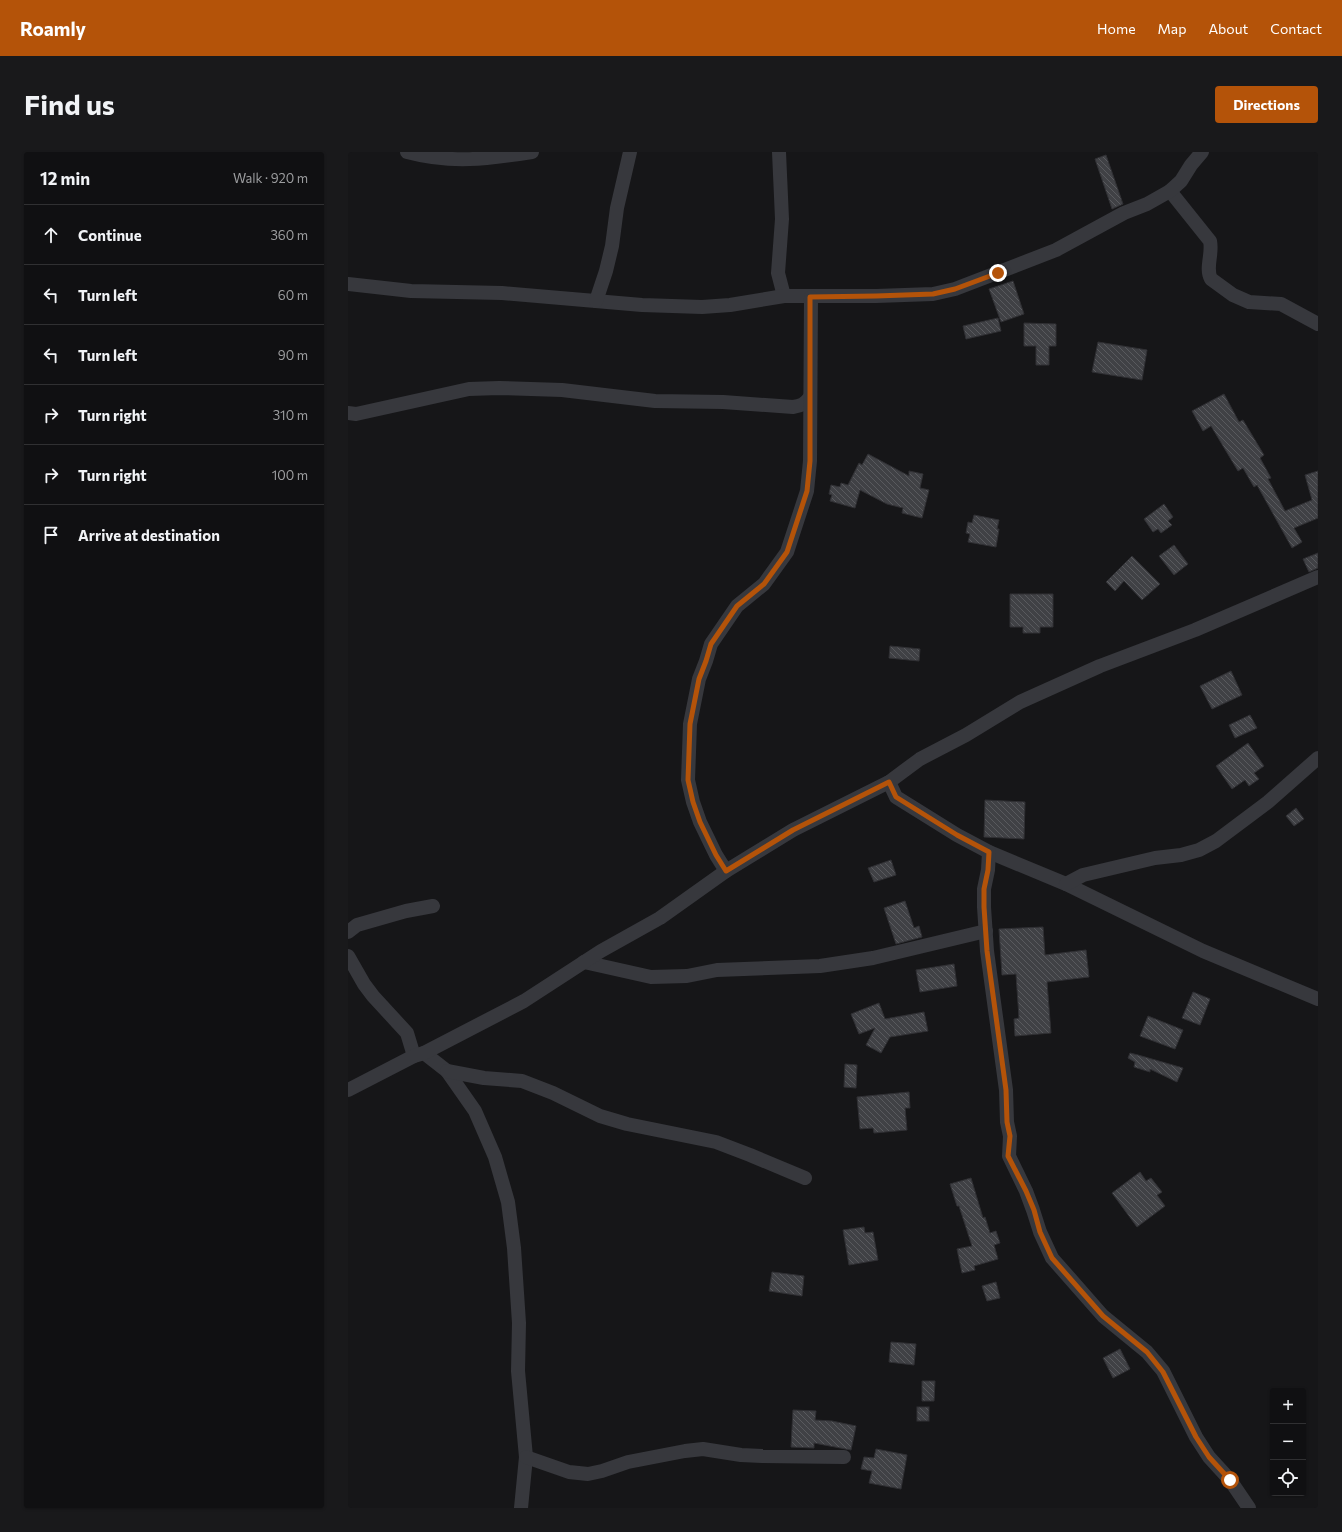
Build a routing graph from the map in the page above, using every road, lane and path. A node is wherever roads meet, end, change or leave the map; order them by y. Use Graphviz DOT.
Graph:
graph roads {
  1 [pos="407,152"];
  2 [pos="532,152"];
  3 [pos="630,152"];
  4 [pos="779,152"];
  5 [pos="1202,152"];
  6 [pos="1170,191"];
  7 [pos="348,284"];
  8 [pos="784,296"];
  9 [pos="810,297"];
  10 [pos="596,301"];
  11 [pos="1318,324"];
  12 [pos="810,397"];
  13 [pos="348,413"];
  14 [pos="1318,577"];
  15 [pos="1318,758"];
  16 [pos="889,782"];
  17 [pos="989,852"];
  18 [pos="726,871"];
  19 [pos="1066,884"];
  20 [pos="433,906"];
  21 [pos="986,931"];
  22 [pos="348,932"];
  23 [pos="348,956"];
  24 [pos="584,962"];
  25 [pos="1318,999"];
  26 [pos="419,1054"];
  27 [pos="447,1071"];
  28 [pos="348,1090"];
  29 [pos="805,1178"];
  30 [pos="844,1456"];
  31 [pos="526,1457"];
  32 [pos="521,1508"];
  33 [pos="1249,1508"];
  1 -- 2 [label="street"];
  3 -- 10 [label="street"];
  4 -- 8 [label="street"];
  5 -- 6 [label="street"];
  6 -- 9 [label="street"];
  6 -- 11 [label="street"];
  7 -- 10 [label="street"];
  8 -- 9 [label="street"];
  8 -- 10 [label="street"];
  9 -- 12 [label="street"];
  12 -- 13 [label="street"];
  12 -- 18 [label="street"];
  14 -- 16 [label="street"];
  15 -- 19 [label="street"];
  16 -- 17 [label="street"];
  16 -- 18 [label="street"];
  17 -- 19 [label="street"];
  17 -- 21 [label="street"];
  18 -- 24 [label="street"];
  19 -- 25 [label="street"];
  20 -- 22 [label="street"];
  21 -- 24 [label="street"];
  21 -- 33 [label="street"];
  23 -- 26 [label="street"];
  24 -- 26 [label="street"];
  26 -- 27 [label="street"];
  26 -- 28 [label="street"];
  27 -- 29 [label="street"];
  27 -- 31 [label="street"];
  30 -- 31 [label="street"];
  31 -- 32 [label="street"];
}
